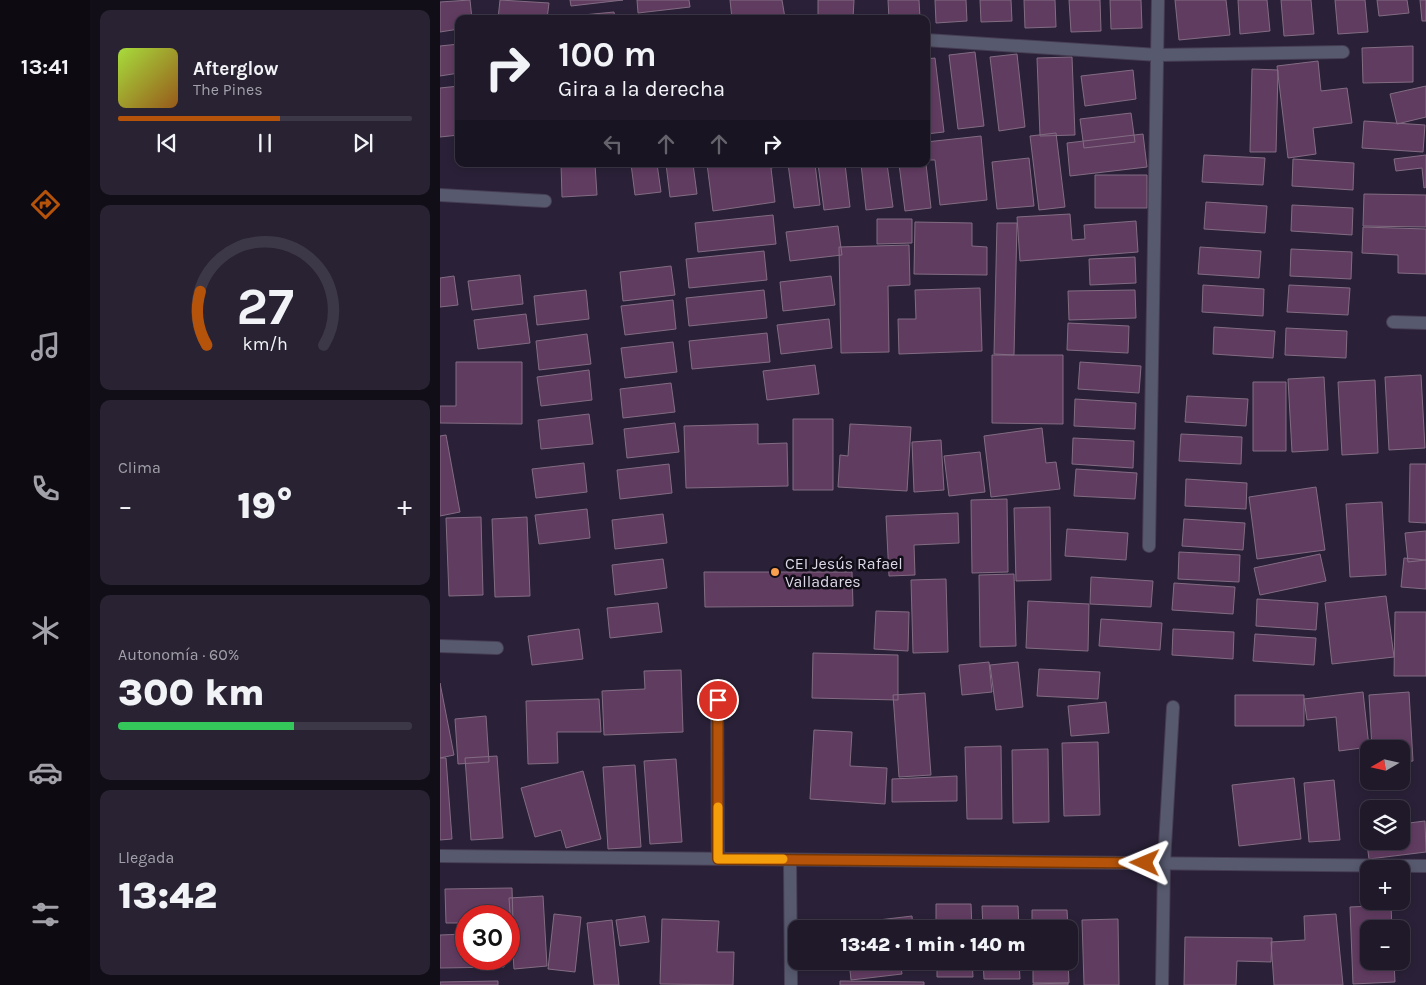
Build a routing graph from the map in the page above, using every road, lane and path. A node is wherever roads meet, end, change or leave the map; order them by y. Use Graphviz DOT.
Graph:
graph roads {
  1 [pos="1158,0"];
  2 [pos="930,40"];
  3 [pos="1343,52"];
  4 [pos="1158,55"];
  5 [pos="440,195"];
  6 [pos="545,201"];
  7 [pos="1393,322"];
  8 [pos="1426,323"];
  9 [pos="1148,546"];
  10 [pos="440,646"];
  11 [pos="497,648"];
  12 [pos="718,700"];
  13 [pos="1173,707"];
  14 [pos="440,856"];
  15 [pos="718,859"];
  16 [pos="790,860"];
  17 [pos="1164,863"];
  18 [pos="1426,866"];
  19 [pos="791,985"];
  20 [pos="1162,985"];
  1 -- 4 [label="street"];
  2 -- 4 [label="street"];
  3 -- 4 [label="street"];
  4 -- 9 [label="street"];
  5 -- 6 [label="street"];
  7 -- 8 [label="street"];
  10 -- 11 [label="street"];
  12 -- 15 [label="street"];
  13 -- 17 [label="street"];
  14 -- 15 [label="street"];
  15 -- 16 [label="street"];
  16 -- 17 [label="street"];
  16 -- 19 [label="street"];
  17 -- 18 [label="street"];
  17 -- 20 [label="street"];
}
